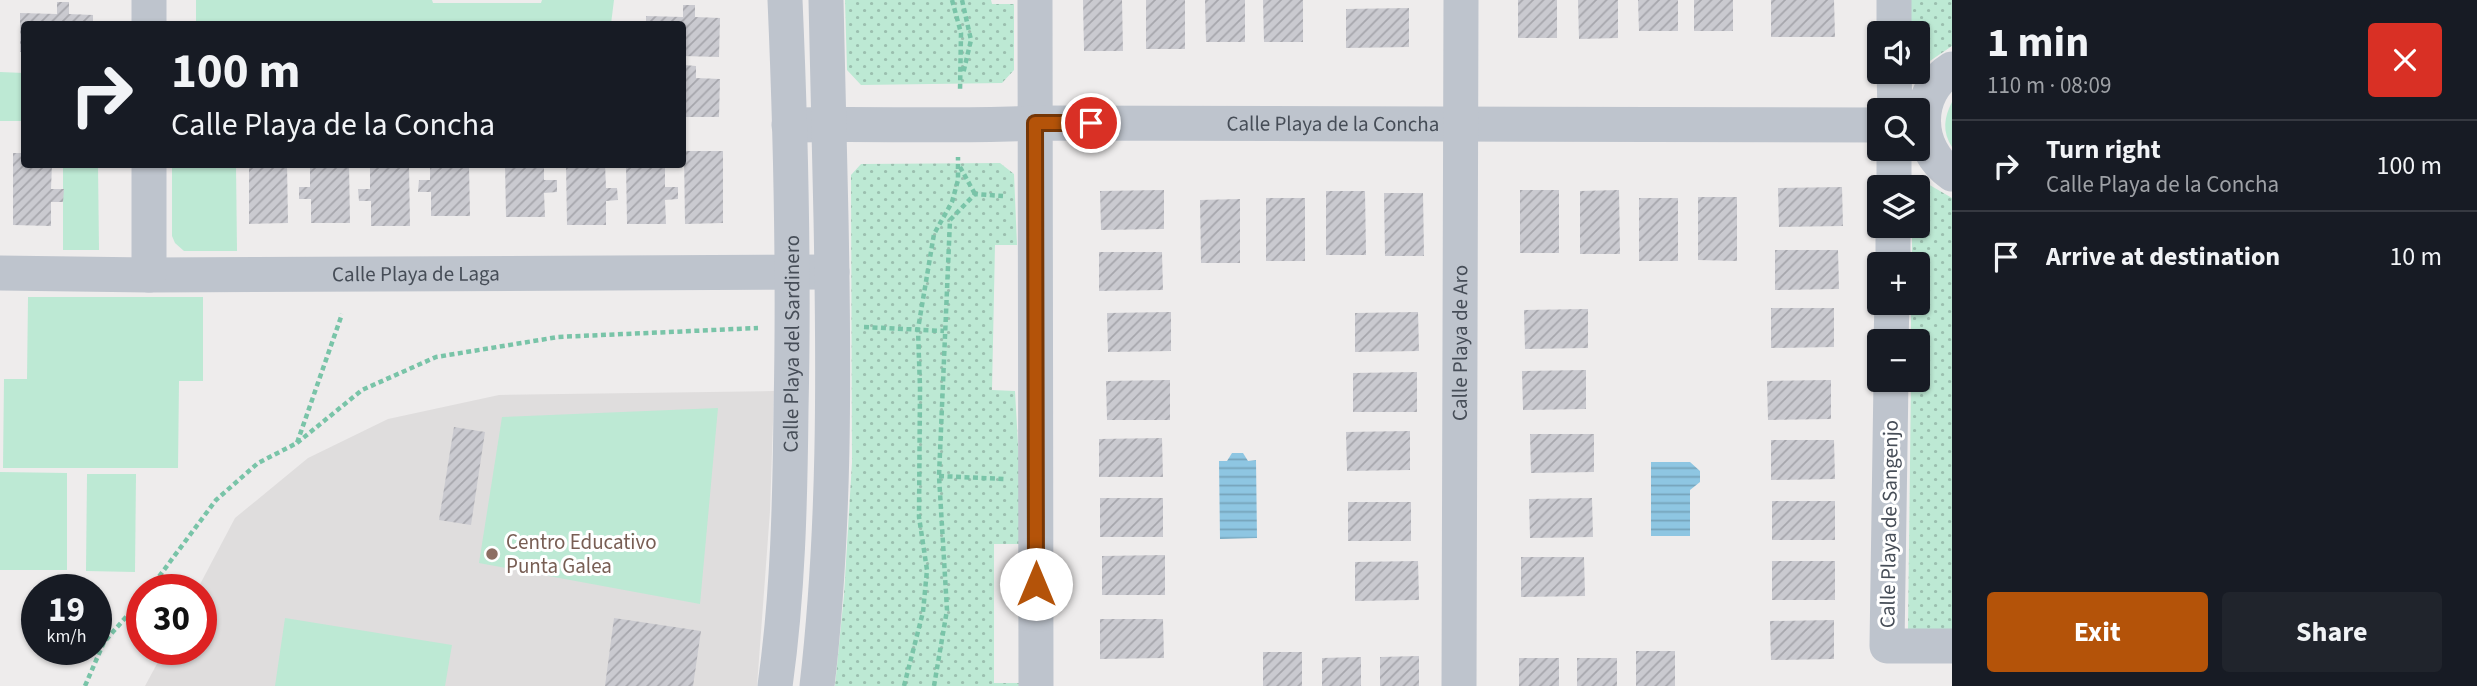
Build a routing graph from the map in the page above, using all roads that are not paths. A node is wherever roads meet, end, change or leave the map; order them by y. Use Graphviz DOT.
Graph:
graph roads {
  1 [pos="149,0"];
  2 [pos="785,0"];
  3 [pos="826,0"];
  4 [pos="1035,0"];
  5 [pos="1461,0"];
  6 [pos="1894,0"];
  7 [pos="149,21"];
  8 [pos="1894,21"];
  9 [pos="1952,69"];
  10 [pos="1928,98"];
  11 [pos="1035,123"];
  12 [pos="829,124"];
  13 [pos="1460,124"];
  14 [pos="789,125"];
  15 [pos="1867,125"];
  16 [pos="1930,150"];
  17 [pos="149,168"];
  18 [pos="1952,174"];
  19 [pos="832,272"];
  20 [pos="0,273"];
  21 [pos="793,273"];
  22 [pos="149,275"];
  23 [pos="1891,392"];
  24 [pos="776,512"];
  25 [pos="830,515"];
  26 [pos="1952,646"];
  27 [pos="775,686"];
  28 [pos="817,686"];
  29 [pos="1036,686"];
  30 [pos="1459,686"];
  1 -- 7 [label="street"];
  2 -- 14 [label="street, Calle Playa del Sardinero"];
  3 -- 12 [label="street, Calle Playa del Sardinero"];
  4 -- 11 [label="street"];
  5 -- 13 [label="street, Calle Playa de Aro"];
  6 -- 8 [label="street"];
  9 -- 10 [label="street"];
  11 -- 12 [label="street, Calle Playa de la Concha"];
  11 -- 13 [label="street, Calle Playa de la Concha"];
  11 -- 29 [label="street"];
  12 -- 14 [label="street, Calle Playa de la Concha"];
  12 -- 19 [label="street, Calle Playa del Sardinero"];
  13 -- 15 [label="street, Calle Playa de la Concha"];
  13 -- 30 [label="street, Calle Playa de Aro"];
  14 -- 21 [label="street, Calle Playa del Sardinero"];
  16 -- 18 [label="street"];
  17 -- 22 [label="street"];
  19 -- 21 [label="street, Calle Playa de Laga"];
  19 -- 25 [label="street, Calle Playa del Sardinero"];
  20 -- 22 [label="street, Calle Playa de Laga"];
  21 -- 22 [label="street, Calle Playa de Laga"];
  21 -- 24 [label="street, Calle Playa del Sardinero"];
  23 -- 26 [label="street, Calle Playa de Sangenjo"];
  24 -- 25 [label="street"];
  24 -- 27 [label="street, Calle Playa del Sardinero"];
  25 -- 28 [label="street, Calle Playa del Sardinero"];
}
